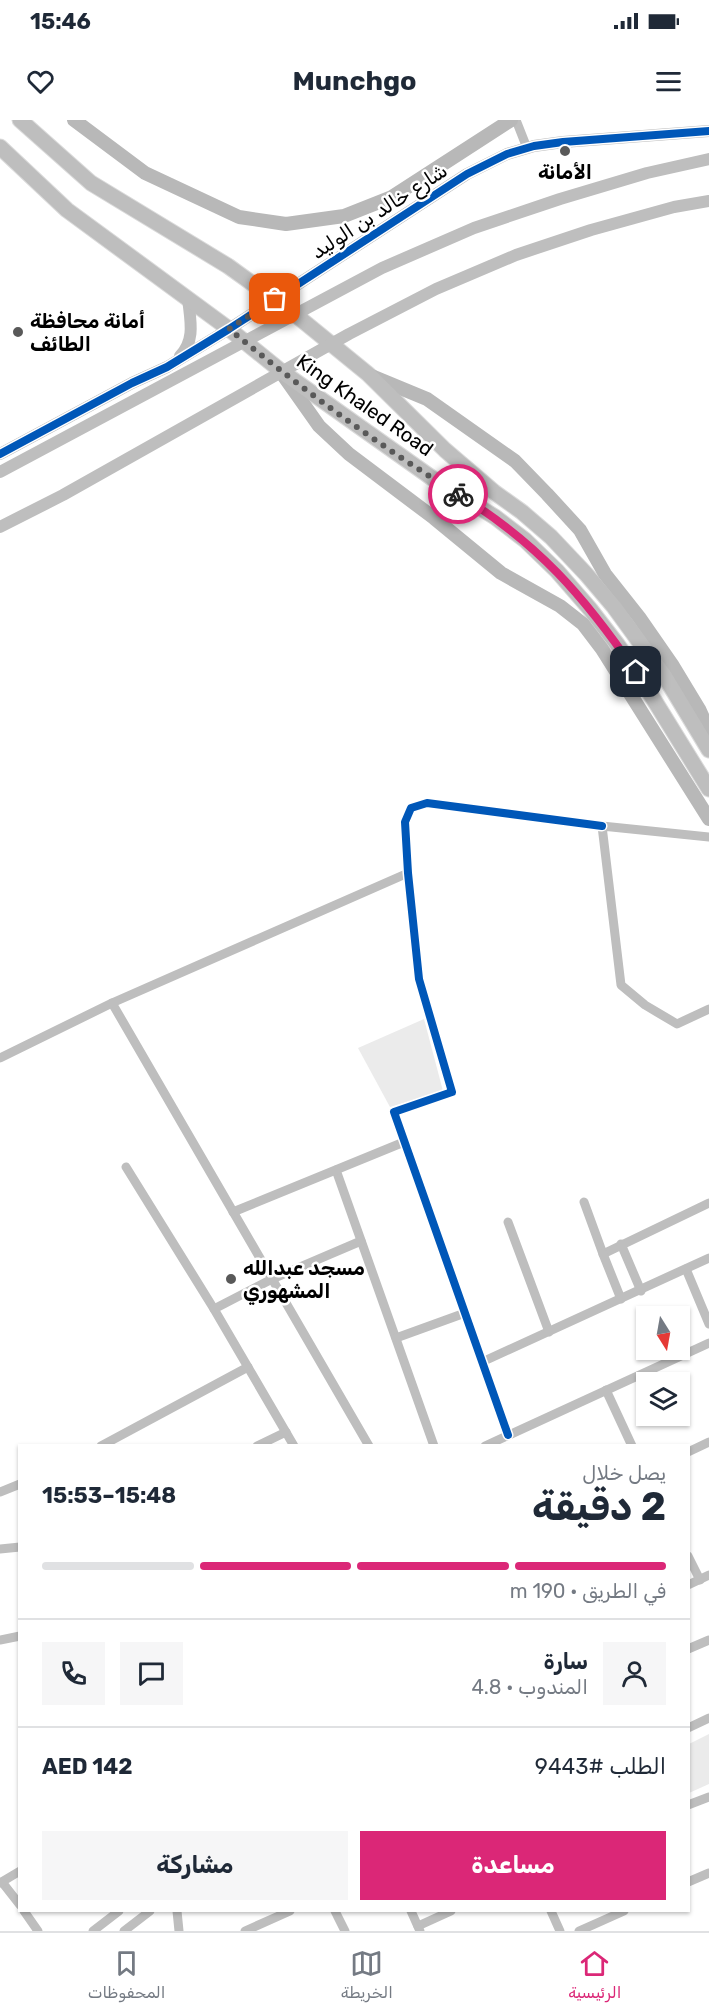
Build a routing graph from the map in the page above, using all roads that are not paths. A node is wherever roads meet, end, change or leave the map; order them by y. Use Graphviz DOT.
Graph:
graph roads {
  1 [pos="20,120"];
  2 [pos="74,120"];
  3 [pos="511,120"];
  4 [pos="516,120"];
  5 [pos="709,130"];
  6 [pos="0,147"];
  7 [pos="527,148"];
  8 [pos="0,154"];
  9 [pos="709,159"];
  10 [pos="709,201"];
  11 [pos="67,210"];
  12 [pos="188,298"];
  13 [pos="275,299"];
  14 [pos="229,329"];
  15 [pos="167,367"];
  16 [pos="280,371"];
  17 [pos="368,374"];
  18 [pos="0,454"];
  19 [pos="0,472"];
  20 [pos="0,527"];
  21 [pos="709,731"];
  22 [pos="709,750"];
  23 [pos="709,789"];
  24 [pos="709,819"];
  25 [pos="602,826"];
  26 [pos="709,837"];
  27 [pos="408,873"];
  28 [pos="112,1003"];
  29 [pos="709,1010"];
  30 [pos="0,1058"];
  31 [pos="404,1142"];
  32 [pos="126,1167"];
  33 [pos="336,1170"];
  34 [pos="584,1202"];
  35 [pos="708,1207"];
  36 [pos="233,1212"];
  37 [pos="508,1222"];
  38 [pos="361,1241"];
  39 [pos="621,1244"];
  40 [pos="603,1254"];
  41 [pos="709,1258"];
  42 [pos="686,1269"];
  43 [pos="272,1279"];
  44 [pos="641,1291"];
  45 [pos="621,1299"];
  46 [pos="214,1310"];
  47 [pos="465,1313"];
  48 [pos="709,1324"];
  49 [pos="549,1332"];
  50 [pos="396,1338"];
  51 [pos="709,1342"];
  52 [pos="482,1362"];
  53 [pos="248,1367"];
  54 [pos="606,1390"];
  55 [pos="286,1432"];
  56 [pos="508,1435"];
  57 [pos="709,1442"];
  58 [pos="105,1444"];
  59 [pos="261,1444"];
  60 [pos="293,1444"];
  61 [pos="368,1444"];
  62 [pos="433,1444"];
  63 [pos="489,1444"];
  64 [pos="631,1444"];
  65 [pos="690,1451"];
  66 [pos="18,1485"];
  67 [pos="0,1492"];
  68 [pos="18,1547"];
  69 [pos="0,1549"];
  70 [pos="690,1560"];
  71 [pos="709,1575"];
  72 [pos="700,1580"];
  73 [pos="690,1584"];
  74 [pos="18,1636"];
  75 [pos="0,1640"];
  76 [pos="709,1640"];
  77 [pos="690,1648"];
  78 [pos="709,1718"];
  79 [pos="690,1727"];
  80 [pos="709,1797"];
  81 [pos="690,1804"];
  82 [pos="18,1872"];
  83 [pos="709,1873"];
  84 [pos="690,1881"];
  85 [pos="1,1882"];
  86 [pos="18,1903"];
  87 [pos="25,1912"];
  88 [pos="118,1912"];
  89 [pos="149,1912"];
  90 [pos="177,1912"];
  91 [pos="286,1912"];
  92 [pos="336,1912"];
  93 [pos="411,1912"];
  94 [pos="448,1912"];
  95 [pos="551,1912"];
  96 [pos="622,1912"];
  97 [pos="268,1916"];
  98 [pos="419,1928"];
  99 [pos="127,1930"];
  100 [pos="38,1931"];
  101 [pos="93,1931"];
  102 [pos="179,1931"];
  103 [pos="245,1931"];
  104 [pos="345,1931"];
  105 [pos="560,1931"];
  106 [pos="579,1931"];
  1 -- 13 [label="main road, King Khaled Road"];
  2 -- 3 [label="main road"];
  4 -- 7 [label="street"];
  5 -- 7 [label="street, شارع خالد بن الوليد"];
  6 -- 11 [label="main road, King Khaled Road"];
  7 -- 13 [label="street, شارع خالد بن الوليد"];
  8 -- 11 [label="main road"];
  9 -- 19 [label="street, bridge"];
  10 -- 20 [label="street, bridge"];
  11 -- 12 [label="main road, King Khaled Road"];
  12 -- 14 [label="main road, King Khaled Road"];
  12 -- 15 [label="street"];
  13 -- 14 [label="street, شارع خالد بن الوليد"];
  13 -- 17 [label="main road, King Khaled Road"];
  14 -- 15 [label="street, شارع خالد بن الوليد"];
  14 -- 16 [label="main road, King Khaled Road"];
  15 -- 18 [label="street, شارع خالد بن الوليد"];
  16 -- 23 [label="main road, King Khaled Road"];
  16 -- 24 [label="main road"];
  17 -- 21 [label="main road"];
  17 -- 22 [label="main road, King Khaled Road"];
  25 -- 26 [label="street"];
  25 -- 27 [label="street"];
  25 -- 29 [label="street"];
  27 -- 28 [label="street"];
  27 -- 31 [label="street"];
  28 -- 30 [label="street"];
  28 -- 36 [label="street"];
  31 -- 33 [label="street"];
  31 -- 47 [label="street"];
  32 -- 46 [label="street"];
  33 -- 36 [label="street"];
  33 -- 38 [label="street"];
  34 -- 40 [label="street"];
  35 -- 39 [label="street"];
  36 -- 43 [label="street"];
  37 -- 49 [label="street"];
  38 -- 43 [label="street"];
  38 -- 50 [label="street"];
  39 -- 40 [label="street"];
  39 -- 44 [label="street"];
  40 -- 45 [label="street"];
  41 -- 42 [label="street"];
  42 -- 44 [label="street"];
  42 -- 48 [label="street"];
  43 -- 46 [label="street"];
  43 -- 61 [label="street"];
  44 -- 45 [label="street"];
  45 -- 49 [label="street"];
  46 -- 53 [label="street"];
  47 -- 50 [label="street"];
  47 -- 52 [label="street"];
  49 -- 52 [label="street"];
  50 -- 62 [label="street"];
  51 -- 54 [label="street"];
  52 -- 56 [label="street"];
  53 -- 55 [label="street"];
  53 -- 58 [label="street"];
  54 -- 56 [label="street"];
  54 -- 64 [label="street"];
  55 -- 59 [label="street"];
  55 -- 60 [label="street"];
  56 -- 63 [label="street"];
  57 -- 65 [label="street"];
  66 -- 67 [label="street"];
  68 -- 69 [label="street"];
  70 -- 72 [label="street"];
  71 -- 72 [label="street"];
  72 -- 73 [label="street"];
  74 -- 75 [label="street"];
  76 -- 77 [label="street"];
  78 -- 79 [label="street"];
  80 -- 81 [label="street"];
  82 -- 85 [label="street"];
  83 -- 84 [label="street"];
  85 -- 86 [label="street"];
  87 -- 100 [label="street"];
  88 -- 101 [label="street"];
  89 -- 99 [label="street"];
  90 -- 102 [label="street"];
  91 -- 97 [label="street"];
  92 -- 104 [label="street"];
  93 -- 98 [label="street"];
  94 -- 98 [label="street"];
  95 -- 105 [label="street"];
  96 -- 106 [label="street"];
  97 -- 103 [label="street"];
}
